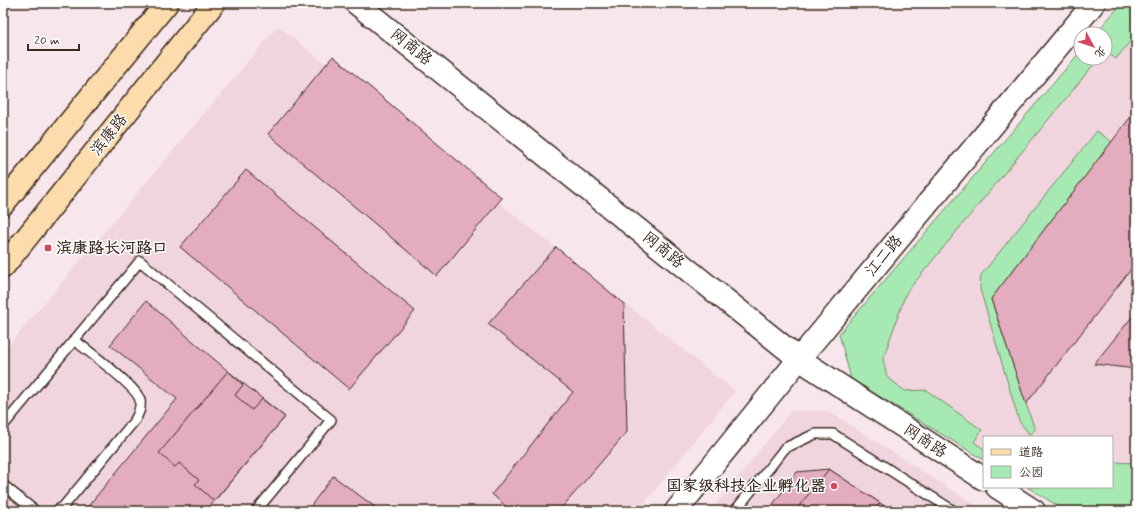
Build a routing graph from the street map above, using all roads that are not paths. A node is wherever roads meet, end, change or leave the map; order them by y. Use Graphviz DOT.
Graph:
graph roads {
  1 [pos="167,3"];
  2 [pos="214,3"];
  3 [pos="356,3"];
  4 [pos="1094,3"];
  5 [pos="3,204"];
  6 [pos="3,267"];
  7 [pos="74,340"];
  8 [pos="799,360"];
  9 [pos="3,426"];
  10 [pos="983,478"];
  11 [pos="3,485"];
  12 [pos="999,488"];
  13 [pos="35,511"];
  14 [pos="56,511"];
  15 [pos="256,511"];
  16 [pos="676,511"];
  17 [pos="735,511"];
  18 [pos="954,511"];
  19 [pos="1034,511"];
  1 -- 5 [label="main road"];
  2 -- 6 [label="main road, 滨康路"];
  3 -- 8 [label="street, 网商路"];
  4 -- 8 [label="street, 江二路"];
  7 -- 9 [label="lane"];
  7 -- 14 [label="lane"];
  7 -- 15 [label="lane"];
  8 -- 10 [label="street, 网商路"];
  8 -- 16 [label="street, 江二路"];
  11 -- 13 [label="lane"];
  12 -- 19 [label="street"];
  17 -- 18 [label="lane"];
}
